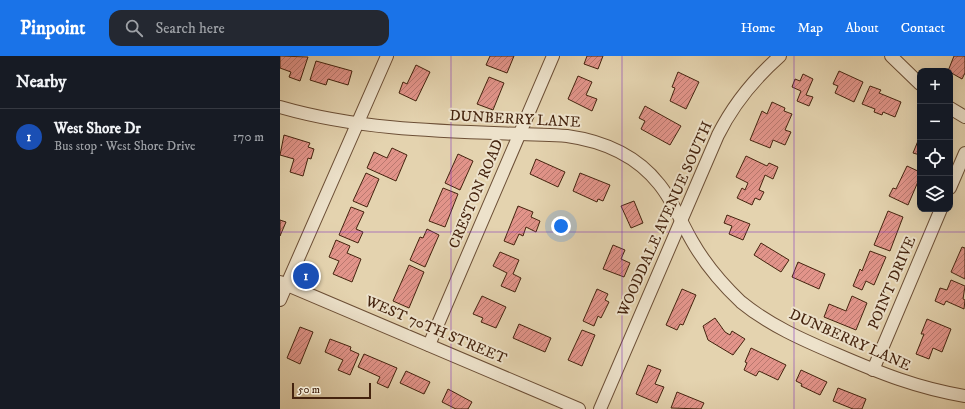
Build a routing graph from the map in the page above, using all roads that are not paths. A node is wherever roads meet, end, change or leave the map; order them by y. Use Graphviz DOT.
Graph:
graph roads {
  1 [pos="387,56"];
  2 [pos="553,56"];
  3 [pos="780,56"];
  4 [pos="891,56"];
  5 [pos="917,81"];
  6 [pos="280,107"];
  7 [pos="953,110"];
  8 [pos="965,116"];
  9 [pos="357,124"];
  10 [pos="520,134"];
  11 [pos="965,153"];
  12 [pos="953,181"];
  13 [pos="940,212"];
  14 [pos="681,221"];
  15 [pos="283,283"];
  16 [pos="280,300"];
  17 [pos="429,345"];
  18 [pos="873,370"];
  19 [pos="965,396"];
  20 [pos="579,409"];
  21 [pos="600,409"];
  1 -- 9 [label="street"];
  2 -- 10 [label="street, CRESTON ROAD"];
  3 -- 14 [label="street, WOODDALE AVENUE SOUTH"];
  4 -- 5 [label="street"];
  6 -- 9 [label="street, DUNBERRY LANE"];
  7 -- 8 [label="street"];
  9 -- 10 [label="street, DUNBERRY LANE"];
  9 -- 15 [label="street"];
  10 -- 14 [label="street, DUNBERRY LANE"];
  10 -- 17 [label="street, CRESTON ROAD"];
  11 -- 12 [label="street"];
  13 -- 18 [label="street, POINT DRIVE"];
  14 -- 18 [label="street, DUNBERRY LANE"];
  14 -- 21 [label="street, WOODDALE AVENUE SOUTH"];
  15 -- 16 [label="street"];
  15 -- 17 [label="street, WEST 70TH STREET"];
  17 -- 20 [label="street, WEST 70TH STREET"];
  18 -- 19 [label="street, DUNBERRY LANE"];
}
